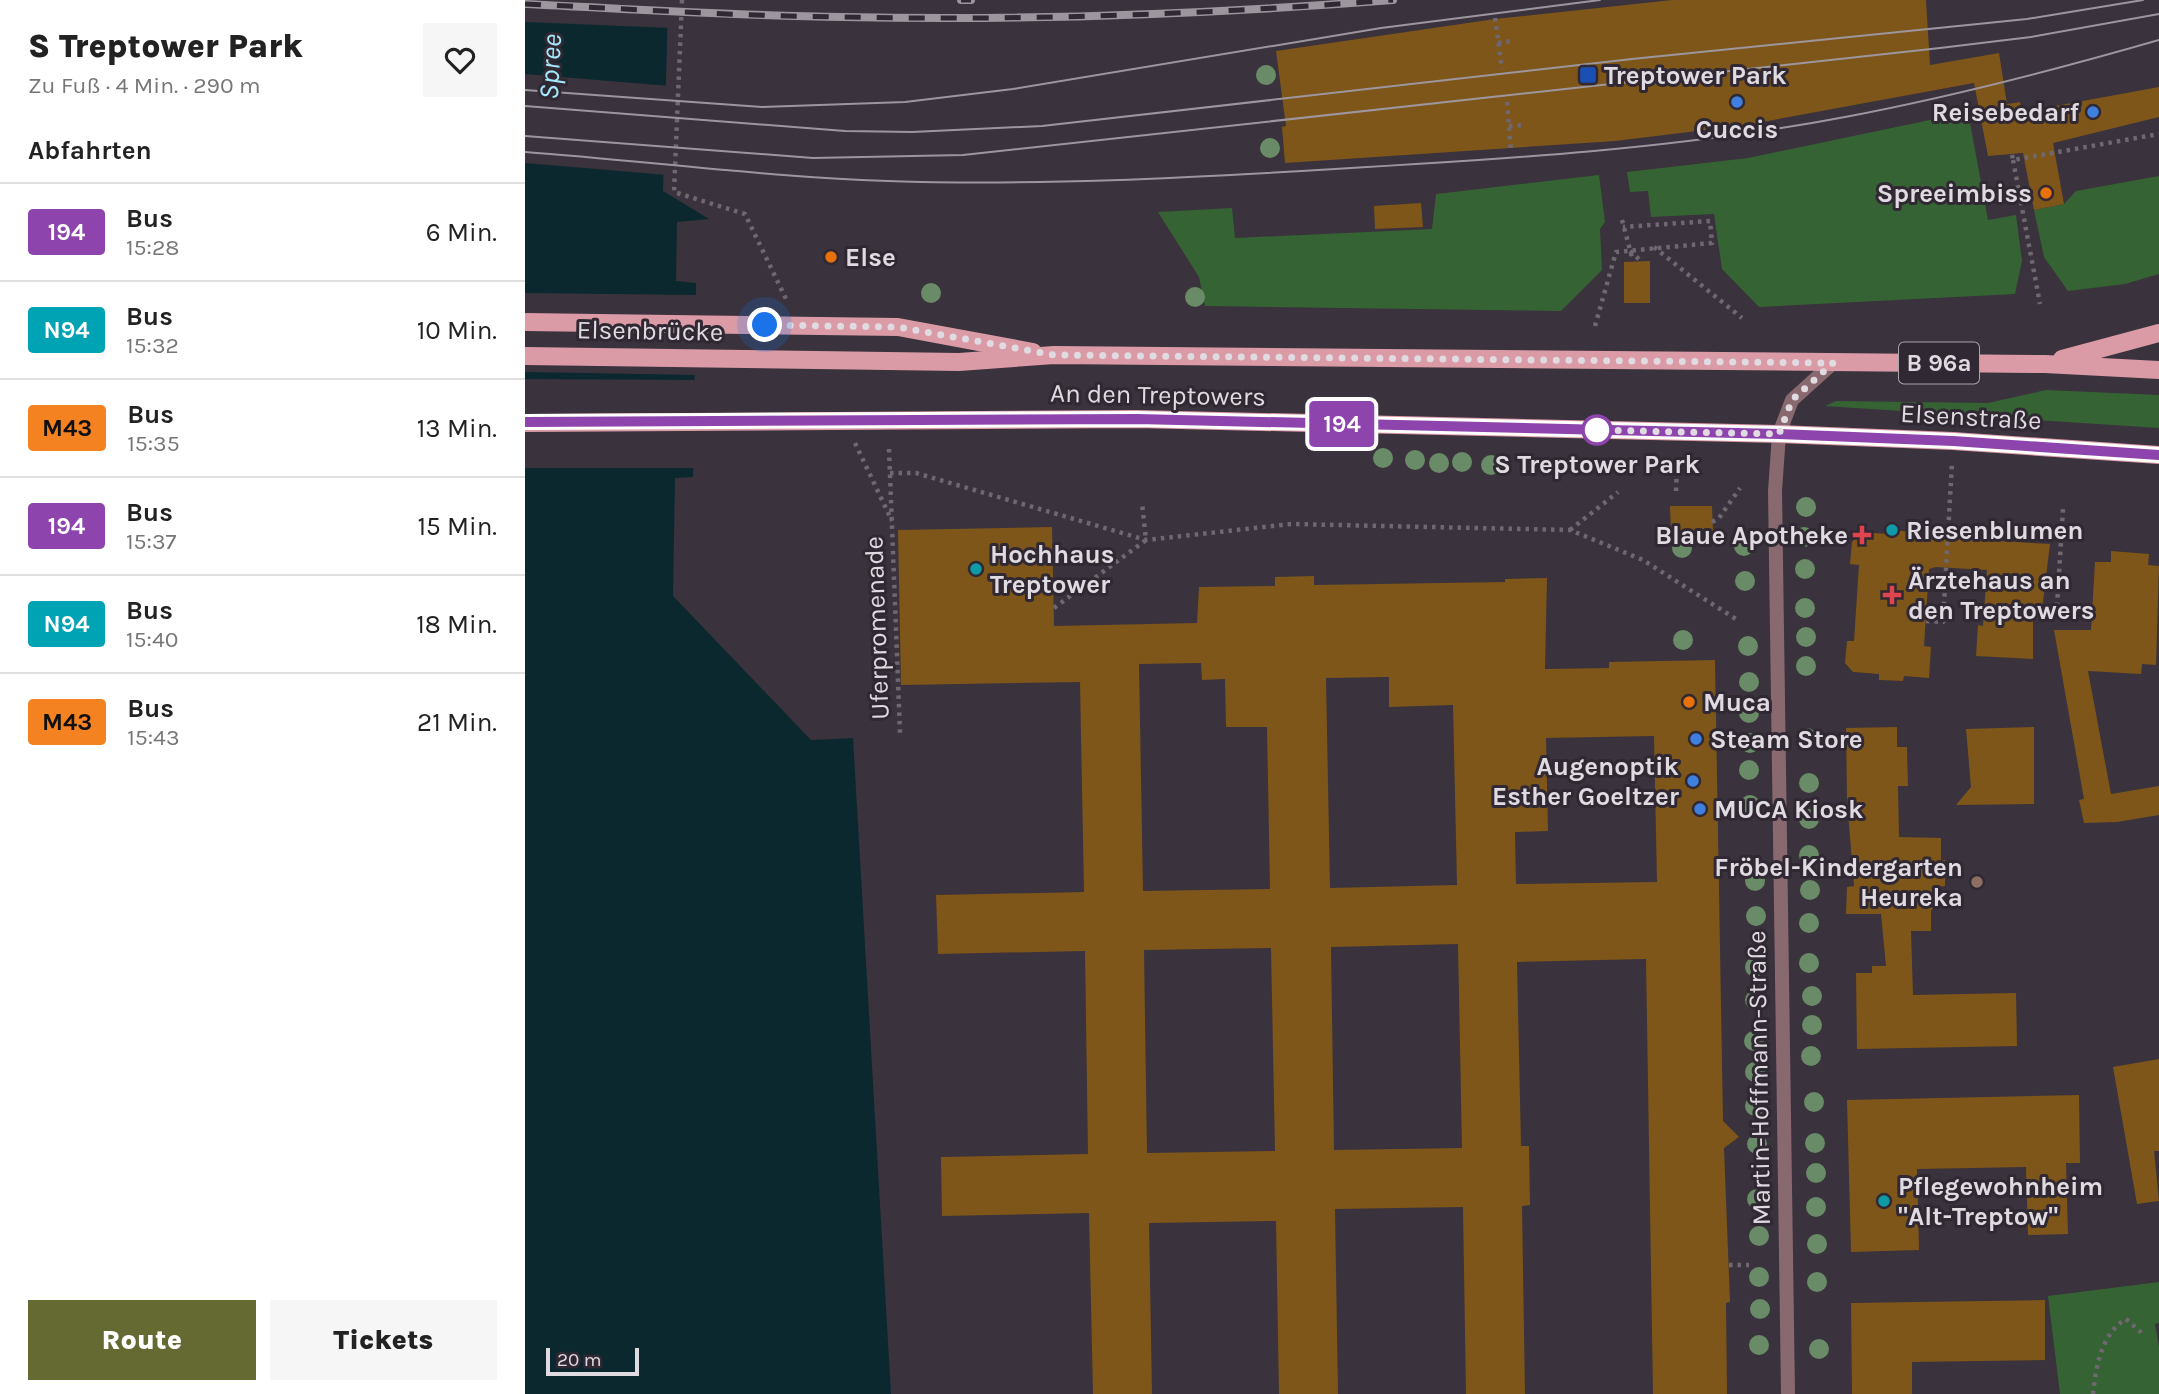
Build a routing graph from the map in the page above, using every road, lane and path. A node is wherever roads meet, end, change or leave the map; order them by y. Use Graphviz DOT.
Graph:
graph roads {
  1 [pos="682,0"];
  2 [pos="1495,18"];
  3 [pos="1511,41"];
  4 [pos="1499,43"];
  5 [pos="1502,69"];
  6 [pos="1507,102"];
  7 [pos="1523,125"];
  8 [pos="1509,126"];
  9 [pos="2159,134"];
  10 [pos="1511,150"];
  11 [pos="745,214"];
  12 [pos="1622,219"];
  13 [pos="1623,228"];
  14 [pos="1653,247"];
  15 [pos="1629,250"];
  16 [pos="1633,261"];
  17 [pos="1641,261"];
  18 [pos="2040,304"];
  19 [pos="1742,318"];
  20 [pos="525,323"];
  21 [pos="1595,326"];
  22 [pos="898,327"];
  23 [pos="2159,333"];
  24 [pos="1054,355"];
  25 [pos="525,356"];
  26 [pos="900,360"];
  27 [pos="1833,363"];
  28 [pos="2045,364"];
  29 [pos="2159,370"];
  30 [pos="525,422"];
  31 [pos="1779,434"];
  32 [pos="1953,441"];
  33 [pos="889,449"];
  34 [pos="2159,454"];
  35 [pos="1677,466"];
  36 [pos="890,473"];
  37 [pos="1740,488"];
  38 [pos="1677,491"];
  39 [pos="1618,492"];
  40 [pos="1142,503"];
  41 [pos="2063,509"];
  42 [pos="1712,514"];
  43 [pos="1719,518"];
  44 [pos="1712,522"];
  45 [pos="1570,530"];
  46 [pos="1146,540"];
  47 [pos="2057,606"];
  48 [pos="1054,608"];
  49 [pos="1739,621"];
  50 [pos="1926,621"];
  51 [pos="900,733"];
  52 [pos="1729,1265"];
  53 [pos="1749,1265"];
  54 [pos="2144,1335"];
  55 [pos="1788,1394"];
  56 [pos="2093,1394"];
  1 -- 11 [label="path"];
  2 -- 4 [label="path"];
  3 -- 4 [label="path"];
  4 -- 5 [label="path"];
  6 -- 8 [label="path"];
  7 -- 8 [label="path"];
  8 -- 10 [label="path"];
  9 -- 18 [label="path"];
  12 -- 13 [label="path"];
  13 -- 14 [label="path"];
  13 -- 15 [label="path"];
  14 -- 15 [label="path"];
  14 -- 19 [label="path"];
  15 -- 16 [label="path"];
  15 -- 17 [label="path"];
  15 -- 21 [label="path"];
  20 -- 22 [label="main road, Elsenbrücke"];
  22 -- 24 [label="main road, An den Treptowers / B 96a"];
  23 -- 28 [label="main road, Elsenstraße / B 96a"];
  24 -- 26 [label="main road, An den Treptowers / B 96a"];
  24 -- 27 [label="main road, An den Treptowers / B 96a"];
  25 -- 26 [label="main road, Elsenbrücke / B 96a"];
  27 -- 28 [label="main road, Elsenstraße / B 96a"];
  27 -- 31 [label="street, Martin-Hoffmann-Straße"];
  28 -- 29 [label="main road, Elsenstraße"];
  30 -- 31 [label="main road, An den Treptowers"];
  31 -- 32 [label="main road, Elsenstraße"];
  31 -- 55 [label="street, Martin-Hoffmann-Straße"];
  32 -- 34 [label="main road, Elsenstraße"];
  32 -- 50 [label="path"];
  33 -- 36 [label="path, Uferpromenade"];
  35 -- 38 [label="path"];
  36 -- 46 [label="path"];
  36 -- 51 [label="path, Uferpromenade"];
  37 -- 43 [label="path"];
  39 -- 45 [label="path"];
  40 -- 46 [label="path"];
  41 -- 47 [label="path"];
  42 -- 43 [label="path"];
  43 -- 44 [label="path"];
  45 -- 46 [label="path"];
  45 -- 49 [label="path"];
  46 -- 48 [label="path"];
  52 -- 53 [label="path"];
  54 -- 56 [label="path"];
}
